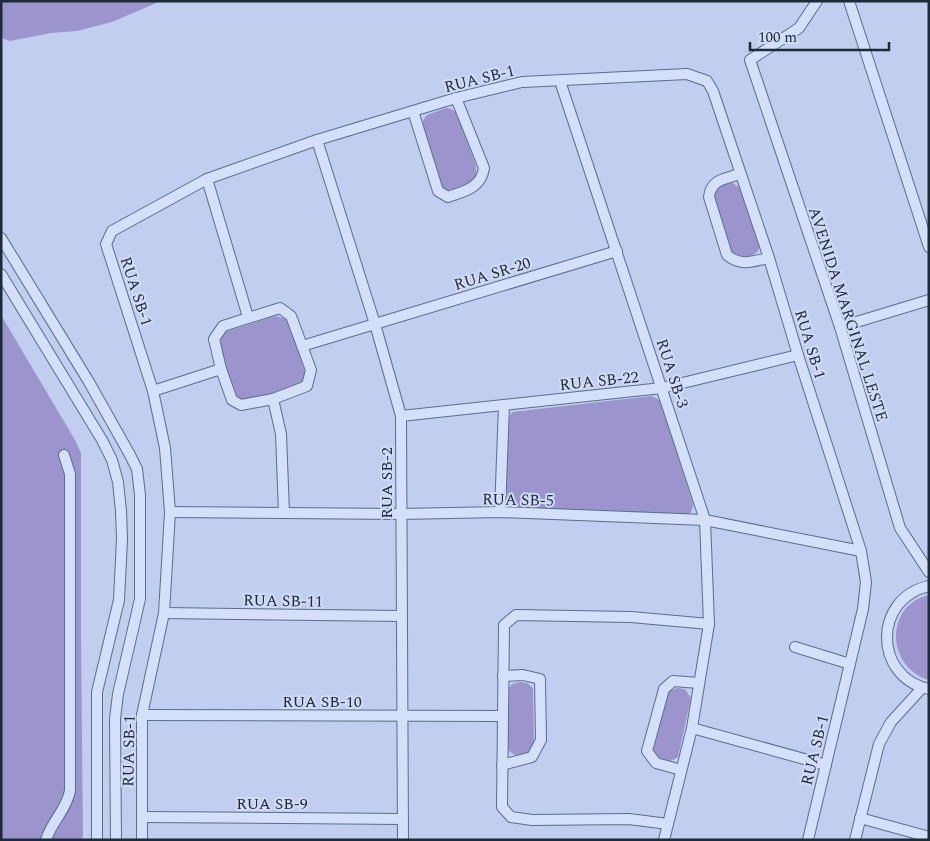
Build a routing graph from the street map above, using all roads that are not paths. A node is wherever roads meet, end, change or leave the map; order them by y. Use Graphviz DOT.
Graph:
graph roads {
  1 [pos="817,1"];
  2 [pos="849,1"];
  3 [pos="560,81"];
  4 [pos="456,98"];
  5 [pos="412,111"];
  6 [pos="317,140"];
  7 [pos="740,174"];
  8 [pos="207,179"];
  9 [pos="1,238"];
  10 [pos="929,247"];
  11 [pos="617,250"];
  12 [pos="769,258"];
  13 [pos="23,273"];
  14 [pos="4,277"];
  15 [pos="929,300"];
  16 [pos="248,317"];
  17 [pos="375,324"];
  18 [pos="840,327"];
  19 [pos="302,346"];
  20 [pos="798,355"];
  21 [pos="221,369"];
  22 [pos="662,388"];
  23 [pos="153,391"];
  24 [pos="273,399"];
  25 [pos="504,406"];
  26 [pos="401,416"];
  27 [pos="64,455"];
  28 [pos="170,512"];
  29 [pos="500,512"];
  30 [pos="284,513"];
  31 [pos="400,514"];
  32 [pos="705,520"];
  33 [pos="861,551"];
  34 [pos="929,572"];
  35 [pos="929,586"];
  36 [pos="164,613"];
  37 [pos="401,616"];
  38 [pos="709,624"];
  39 [pos="795,646"];
  40 [pos="850,664"];
  41 [pos="503,676"];
  42 [pos="699,682"];
  43 [pos="925,688"];
  44 [pos="142,715"];
  45 [pos="402,716"];
  46 [pos="502,716"];
  47 [pos="692,728"];
  48 [pos="502,765"];
  49 [pos="826,765"];
  50 [pos="681,770"];
  51 [pos="142,817"];
  52 [pos="403,818"];
  53 [pos="860,818"];
  54 [pos="668,824"];
  55 [pos="929,837"];
  56 [pos="46,840"];
  57 [pos="97,840"];
  58 [pos="116,840"];
  59 [pos="142,840"];
  60 [pos="403,840"];
  61 [pos="664,840"];
  62 [pos="808,840"];
  63 [pos="855,840"];
  1 -- 18 [label="street, AVENIDA MARGINAL LESTE"];
  2 -- 10 [label="street"];
  3 -- 4 [label="street, RUA SB-1"];
  3 -- 7 [label="street, RUA SB-1"];
  3 -- 11 [label="street, RUA SB-3"];
  4 -- 5 [label="street, RUA SB-1"];
  4 -- 5 [label="street"];
  5 -- 6 [label="street, RUA SB-1"];
  6 -- 8 [label="street, RUA SB-1"];
  6 -- 17 [label="street, RUA SB-2"];
  7 -- 12 [label="street, RUA SB-1"];
  7 -- 12 [label="street"];
  8 -- 16 [label="street"];
  8 -- 23 [label="street, RUA SB-1"];
  9 -- 13 [label="street"];
  11 -- 17 [label="street, RUA SR-20"];
  11 -- 22 [label="street, RUA SB-3"];
  12 -- 20 [label="street, RUA SB-1"];
  13 -- 14 [label="street"];
  13 -- 58 [label="street"];
  14 -- 57 [label="street"];
  15 -- 18 [label="street"];
  16 -- 19 [label="street"];
  16 -- 21 [label="street"];
  17 -- 19 [label="street, RUA SR-20"];
  17 -- 26 [label="street, RUA SB-2"];
  18 -- 34 [label="street, AVENIDA MARGINAL LESTE"];
  19 -- 24 [label="street"];
  20 -- 22 [label="street, RUA SB-22"];
  20 -- 33 [label="street, RUA SB-1"];
  21 -- 23 [label="street"];
  21 -- 24 [label="street"];
  22 -- 25 [label="street, RUA SB-22"];
  22 -- 32 [label="street, RUA SB-3"];
  23 -- 28 [label="street, RUA SB-1"];
  24 -- 30 [label="street"];
  25 -- 26 [label="street, RUA SB-22"];
  25 -- 29 [label="street"];
  26 -- 31 [label="street, RUA SB-2"];
  27 -- 56 [label="street"];
  28 -- 30 [label="street, RUA SB-5"];
  28 -- 36 [label="street, RUA SB-1"];
  29 -- 31 [label="street, RUA SB-5"];
  29 -- 32 [label="street, RUA SB-5"];
  30 -- 31 [label="street, RUA SB-5"];
  31 -- 37 [label="street, RUA SB-2"];
  32 -- 33 [label="street, RUA SB-5"];
  32 -- 38 [label="street, RUA SB-3"];
  33 -- 40 [label="street, RUA SB-1"];
  35 -- 43 [label="street"];
  36 -- 37 [label="street, RUA SB-11"];
  36 -- 44 [label="street, RUA SB-1"];
  37 -- 45 [label="street, RUA SB-2"];
  38 -- 41 [label="street"];
  38 -- 42 [label="street, RUA SB-3"];
  39 -- 40 [label="street"];
  40 -- 49 [label="street, RUA SB-1"];
  41 -- 46 [label="street"];
  41 -- 48 [label="street"];
  42 -- 47 [label="street, RUA SB-3"];
  42 -- 50 [label="street"];
  43 -- 53 [label="street"];
  44 -- 45 [label="street, RUA SB-10"];
  44 -- 51 [label="street, RUA SB-1"];
  45 -- 46 [label="street, RUA SB-10"];
  45 -- 52 [label="street, RUA SB-2"];
  46 -- 48 [label="street"];
  47 -- 49 [label="street"];
  47 -- 50 [label="street, RUA SB-3"];
  48 -- 54 [label="street"];
  49 -- 62 [label="street, RUA SB-1"];
  50 -- 54 [label="street, RUA SB-3"];
  51 -- 52 [label="street, RUA SB-9"];
  51 -- 59 [label="street, RUA SB-1"];
  52 -- 60 [label="street, RUA SB-2"];
  53 -- 55 [label="street"];
  53 -- 63 [label="street"];
  54 -- 61 [label="street, RUA SB-3"];
}
